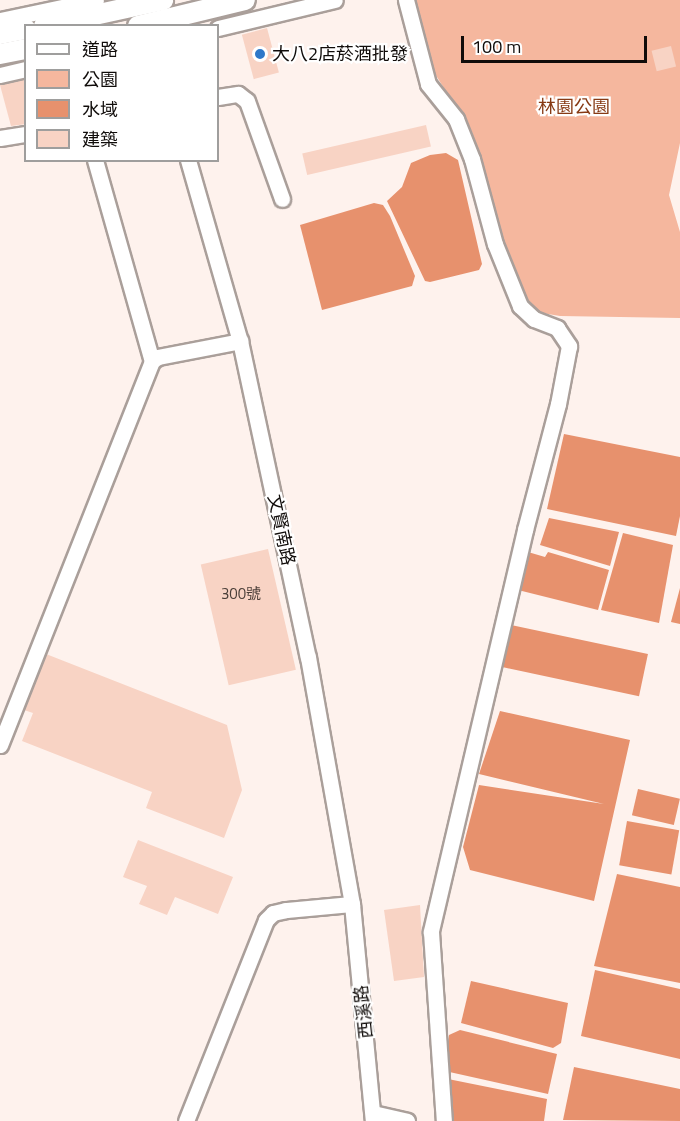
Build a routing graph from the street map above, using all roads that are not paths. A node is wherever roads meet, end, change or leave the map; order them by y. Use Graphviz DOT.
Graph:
graph roads {
  1 [pos="96,0"];
  2 [pos="163,0"];
  3 [pos="245,0"];
  4 [pos="335,0"];
  5 [pos="406,0"];
  6 [pos="138,17"];
  7 [pos="0,20"];
  8 [pos="65,24"];
  9 [pos="219,27"];
  10 [pos="24,29"];
  11 [pos="0,34"];
  12 [pos="24,49"];
  13 [pos="0,54"];
  14 [pos="24,69"];
  15 [pos="0,75"];
  16 [pos="219,98"];
  17 [pos="24,134"];
  18 [pos="0,138"];
  19 [pos="96,162"];
  20 [pos="189,162"];
  21 [pos="282,199"];
  22 [pos="240,341"];
  23 [pos="152,361"];
  24 [pos="0,745"];
  25 [pos="352,904"];
  26 [pos="373,1117"];
  27 [pos="186,1121"];
  28 [pos="406,1121"];
  29 [pos="444,1121"];
  1 -- 7 [label="street"];
  2 -- 6 [label="main road"];
  3 -- 6 [label="main road"];
  4 -- 9 [label="street"];
  5 -- 29 [label="street"];
  6 -- 8 [label="main road"];
  10 -- 11 [label="main road"];
  12 -- 13 [label="main road"];
  14 -- 15 [label="street"];
  16 -- 21 [label="street"];
  17 -- 18 [label="street"];
  19 -- 23 [label="street"];
  20 -- 22 [label="street, 文賢南路"];
  22 -- 23 [label="street"];
  22 -- 25 [label="street, 文賢南路"];
  23 -- 24 [label="street"];
  25 -- 26 [label="street, 西溪路"];
  25 -- 27 [label="street"];
  26 -- 28 [label="street"];
}
